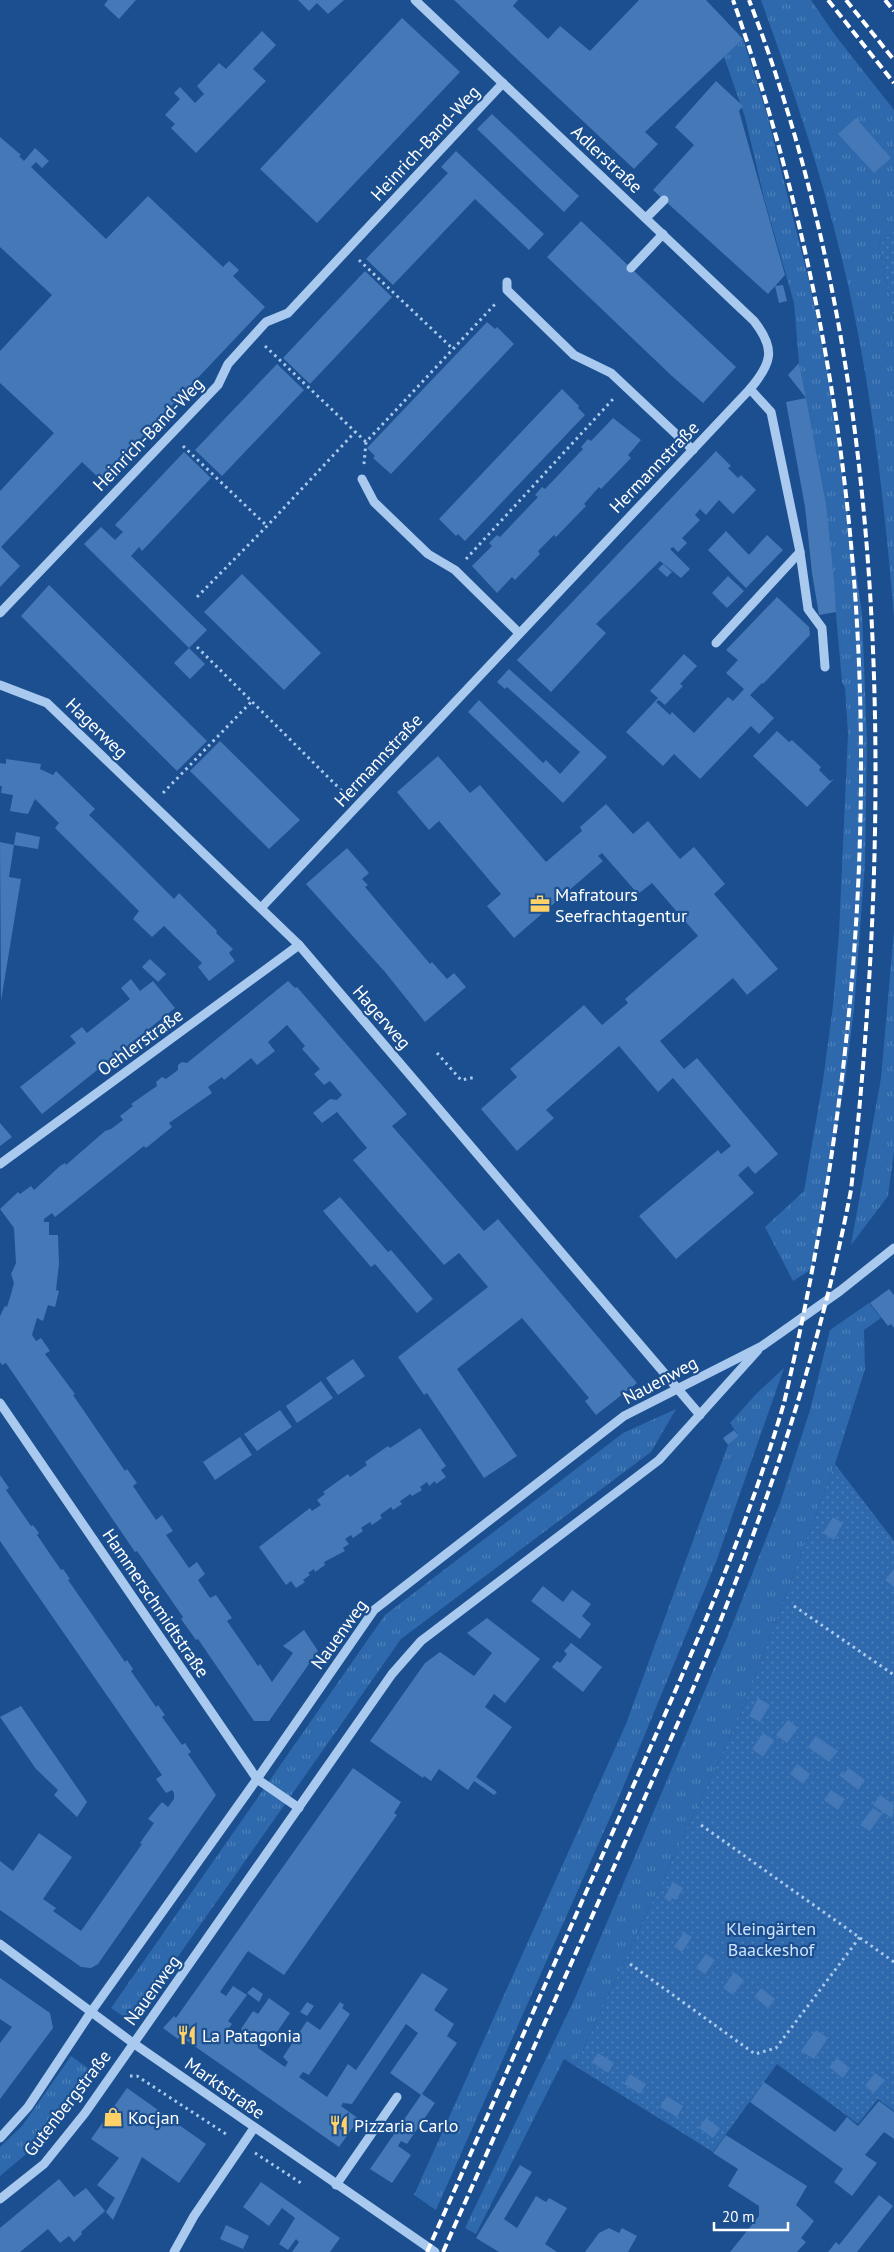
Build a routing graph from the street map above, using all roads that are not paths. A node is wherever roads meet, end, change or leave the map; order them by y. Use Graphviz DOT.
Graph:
graph roads {
  1 [pos="415,0"];
  2 [pos="503,83"];
  3 [pos="664,200"];
  4 [pos="646,218"];
  5 [pos="662,234"];
  6 [pos="631,268"];
  7 [pos="507,286"];
  8 [pos="769,347"];
  9 [pos="750,389"];
  10 [pos="693,450"];
  11 [pos="362,479"];
  12 [pos="800,552"];
  13 [pos="0,613"];
  14 [pos="519,633"];
  15 [pos="716,643"];
  16 [pos="826,667"];
  17 [pos="0,685"];
  18 [pos="261,908"];
  19 [pos="299,945"];
  20 [pos="0,1164"];
  21 [pos="894,1248"];
  22 [pos="762,1346"];
  23 [pos="678,1388"];
  24 [pos="0,1403"];
  25 [pos="700,1415"];
  26 [pos="257,1779"];
  27 [pos="299,1808"];
  28 [pos="0,1944"];
  29 [pos="91,2012"];
  30 [pos="133,2043"];
  31 [pos="397,2097"];
  32 [pos="254,2128"];
  33 [pos="0,2138"];
  34 [pos="336,2184"];
  35 [pos="0,2199"];
  36 [pos="174,2252"];
  37 [pos="435,2252"];
  1 -- 2 [label="street, Adlerstraße"];
  2 -- 4 [label="street, Adlerstraße"];
  2 -- 13 [label="street, Heinrich-Band-Weg"];
  3 -- 4 [label="street"];
  4 -- 5 [label="street, Adlerstraße"];
  5 -- 6 [label="street"];
  5 -- 8 [label="street, Adlerstraße"];
  7 -- 10 [label="street"];
  8 -- 9 [label="street, Hermannstraße"];
  9 -- 10 [label="street, Hermannstraße"];
  9 -- 12 [label="street"];
  10 -- 14 [label="street, Hermannstraße"];
  11 -- 14 [label="street"];
  12 -- 15 [label="street"];
  12 -- 16 [label="street"];
  14 -- 18 [label="street, Hermannstraße"];
  17 -- 18 [label="street, Hagerweg"];
  18 -- 19 [label="street, Hagerweg"];
  19 -- 20 [label="street, Oehlerstraße"];
  19 -- 23 [label="street, Hagerweg"];
  21 -- 22 [label="street, Nauenweg"];
  22 -- 23 [label="street, Nauenweg"];
  22 -- 25 [label="street, Nauenweg"];
  23 -- 25 [label="street, Hagerweg"];
  23 -- 26 [label="street, Nauenweg"];
  24 -- 26 [label="street, Hammerschmidtstraße"];
  25 -- 27 [label="street, Nauenweg"];
  26 -- 27 [label="street, Hammerschmidtstraße"];
  26 -- 29 [label="street, Nauenweg"];
  27 -- 30 [label="street, Nauenweg"];
  28 -- 29 [label="street, Marktstraße"];
  29 -- 30 [label="street, Marktstraße"];
  29 -- 33 [label="street, Gutenbergstraße"];
  30 -- 32 [label="street, Marktstraße"];
  30 -- 35 [label="street, Gutenbergstraße"];
  31 -- 34 [label="street"];
  32 -- 34 [label="street, Marktstraße"];
  32 -- 36 [label="street"];
  34 -- 37 [label="street, Marktstraße"];
}
